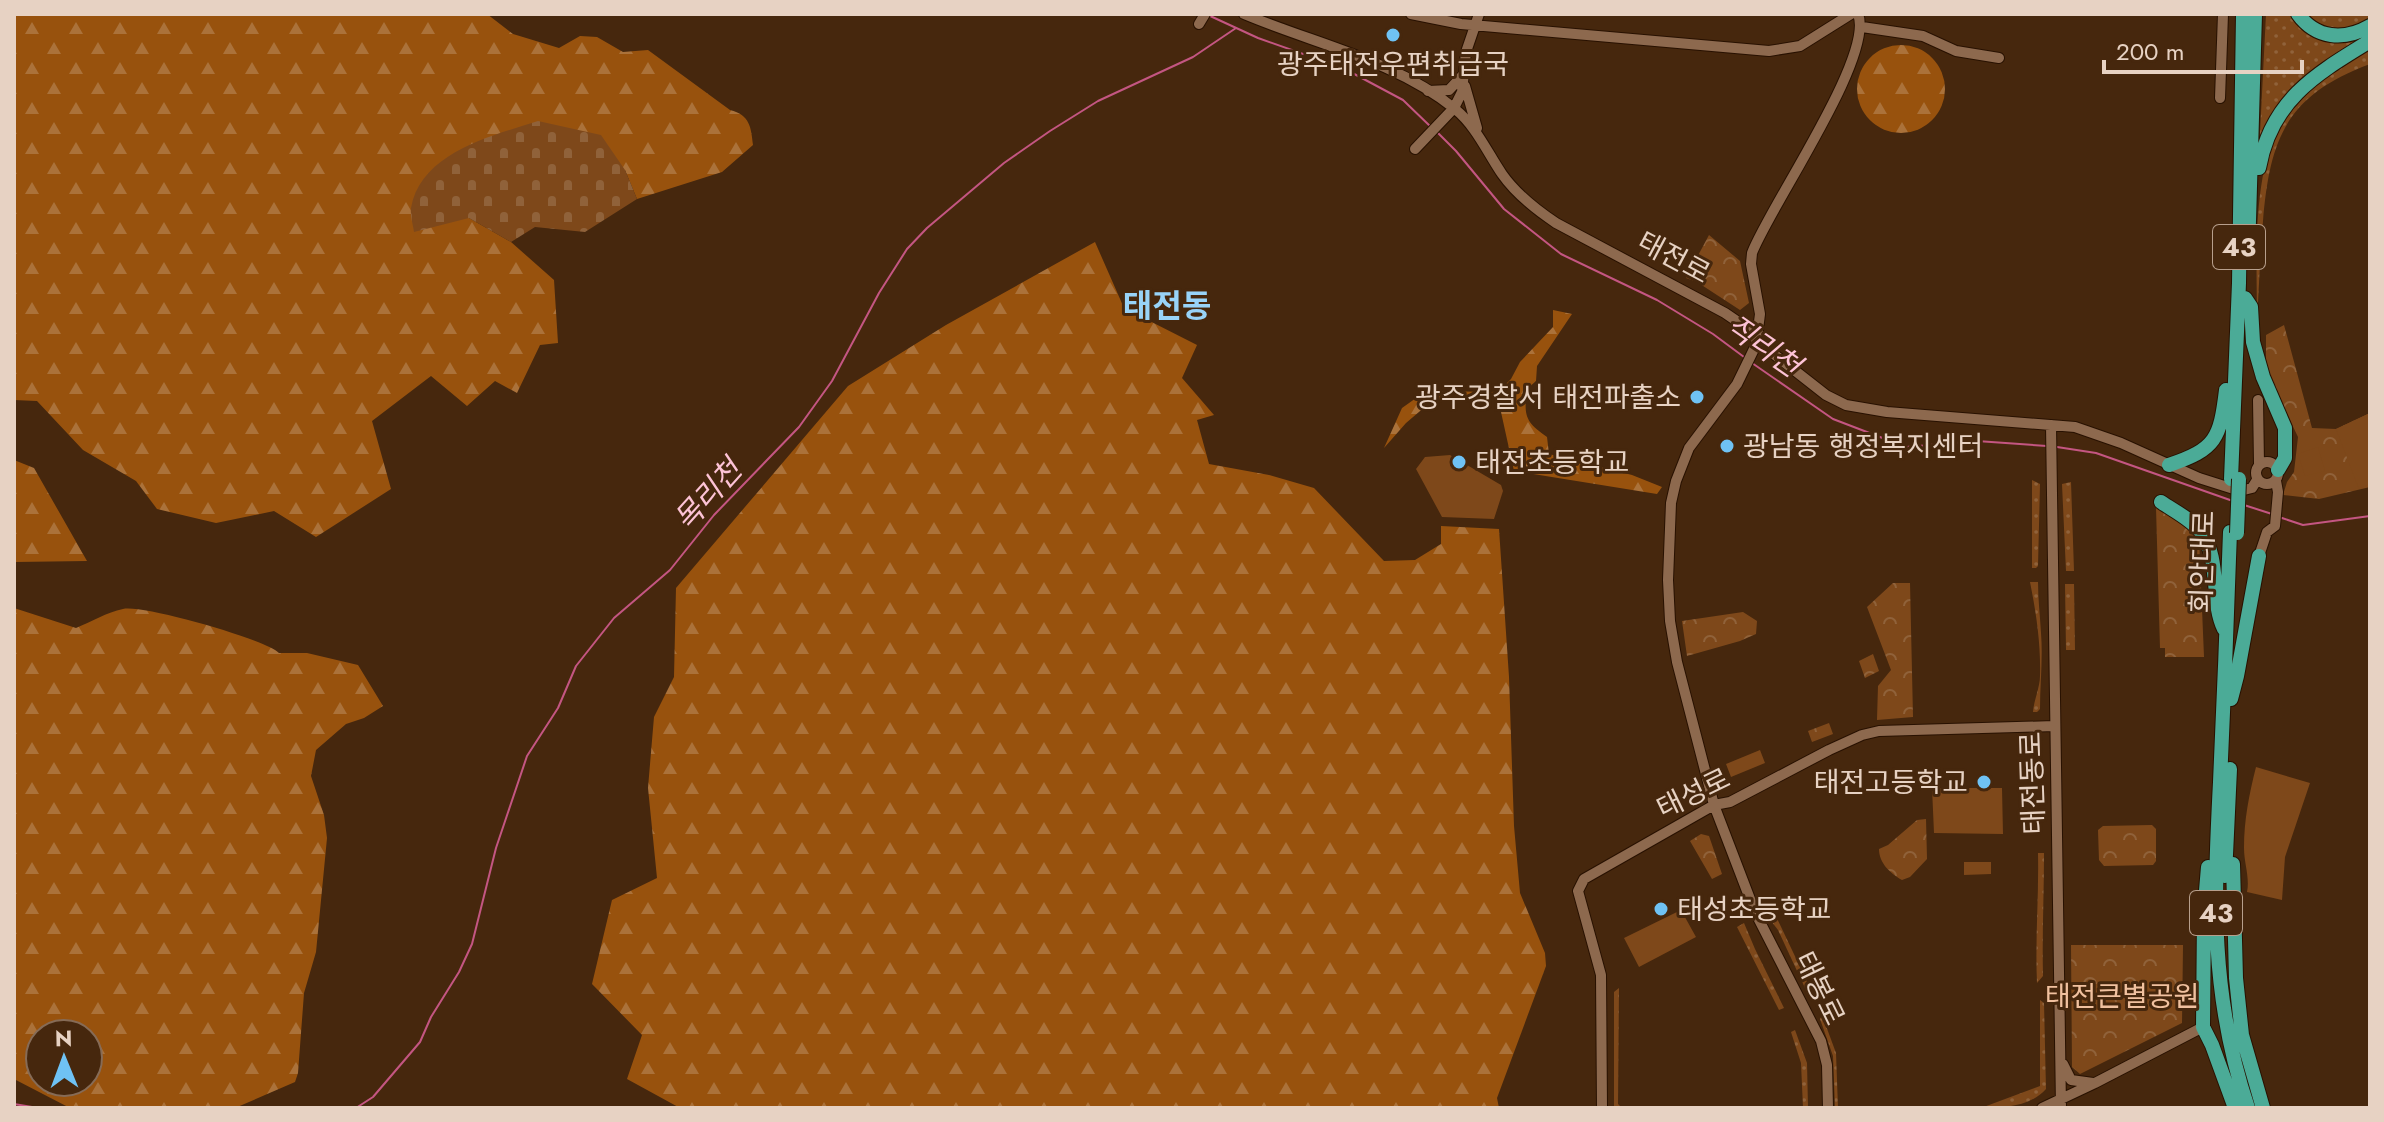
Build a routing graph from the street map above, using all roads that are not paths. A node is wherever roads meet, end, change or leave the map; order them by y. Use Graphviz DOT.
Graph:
graph roads {
  1 [pos="1244,14"];
  2 [pos="1411,14"];
  3 [pos="1851,14"];
  4 [pos="1858,14"];
  5 [pos="2223,14"];
  6 [pos="2243,14"];
  7 [pos="2255,14"];
  8 [pos="2261,14"];
  9 [pos="2298,14"];
  10 [pos="1477,19"];
  11 [pos="1862,27"];
  12 [pos="2369,34"];
  13 [pos="1999,58"];
  14 [pos="1463,75"];
  15 [pos="1427,91"];
  16 [pos="2220,98"];
  17 [pos="1454,108"];
  18 [pos="1418,145"];
  19 [pos="1484,145"];
  20 [pos="2252,150"];
  21 [pos="2249,232"];
  22 [pos="2242,303"];
  23 [pos="1756,343"];
  24 [pos="2258,400"];
  25 [pos="2051,427"];
  26 [pos="2259,464"];
  27 [pos="2169,465"];
  28 [pos="2277,476"];
  29 [pos="2257,480"];
  30 [pos="2161,502"];
  31 [pos="2234,532"];
  32 [pos="2259,556"];
  33 [pos="2226,633"];
  34 [pos="2231,699"];
  35 [pos="2054,726"];
  36 [pos="1714,805"];
  37 [pos="2223,821"];
  38 [pos="2203,1027"];
  39 [pos="2230,1028"];
  40 [pos="2059,1054"];
  41 [pos="2095,1083"];
  42 [pos="2061,1103"];
  43 [pos="1602,1108"];
  44 [pos="1828,1108"];
  45 [pos="2042,1108"];
  46 [pos="2235,1108"];
  47 [pos="2248,1108"];
  48 [pos="2260,1108"];
  1 -- 15 [label="street, 태전로"];
  2 -- 10 [label="street"];
  3 -- 10 [label="street"];
  4 -- 11 [label="street"];
  5 -- 16 [label="street"];
  6 -- 22 [label="highway, 회안대로 / 43"];
  7 -- 20 [label="highway, 회안대로 / 43"];
  8 -- 20 [label="highway"];
  9 -- 12 [label="highway"];
  10 -- 14 [label="street"];
  11 -- 13 [label="street"];
  11 -- 23 [label="street"];
  12 -- 21 [label="highway"];
  14 -- 15 [label="street"];
  14 -- 17 [label="street"];
  14 -- 19 [label="street"];
  15 -- 17 [label="street, 태전로"];
  17 -- 18 [label="street"];
  17 -- 19 [label="street, 태전로"];
  19 -- 23 [label="street, 태전로"];
  20 -- 21 [label="highway, 회안대로 / 43"];
  21 -- 22 [label="highway, 회안대로 / 43"];
  22 -- 27 [label="highway"];
  22 -- 28 [label="highway"];
  22 -- 31 [label="highway, 회안대로 / 43, bridge"];
  23 -- 25 [label="street, 태전로"];
  23 -- 36 [label="street, 태봉로"];
  24 -- 26 [label="street"];
  25 -- 27 [label="street, 태전로"];
  25 -- 35 [label="street, 태전동로"];
  26 -- 28 [label="street"];
  26 -- 29 [label="street"];
  27 -- 29 [label="street, 태전로"];
  28 -- 29 [label="street"];
  28 -- 32 [label="street"];
  30 -- 33 [label="highway"];
  31 -- 33 [label="highway, 회안대로 / 43"];
  31 -- 34 [label="highway, 회안대로 / 43"];
  32 -- 34 [label="highway"];
  33 -- 37 [label="highway, 회안대로 / 43"];
  34 -- 37 [label="highway, 회안대로 / 43"];
  35 -- 36 [label="street, 태성로"];
  35 -- 40 [label="street, 태전동로"];
  36 -- 43 [label="street, 태성로"];
  36 -- 44 [label="street, 태봉로"];
  37 -- 38 [label="highway"];
  37 -- 39 [label="highway, 회안대로 / 43"];
  37 -- 48 [label="highway"];
  38 -- 41 [label="street"];
  38 -- 46 [label="highway"];
  39 -- 47 [label="highway, 43"];
  39 -- 48 [label="highway, 43"];
  40 -- 41 [label="street"];
  40 -- 42 [label="street, 태전동로"];
  41 -- 42 [label="street"];
  42 -- 45 [label="street"];
}
